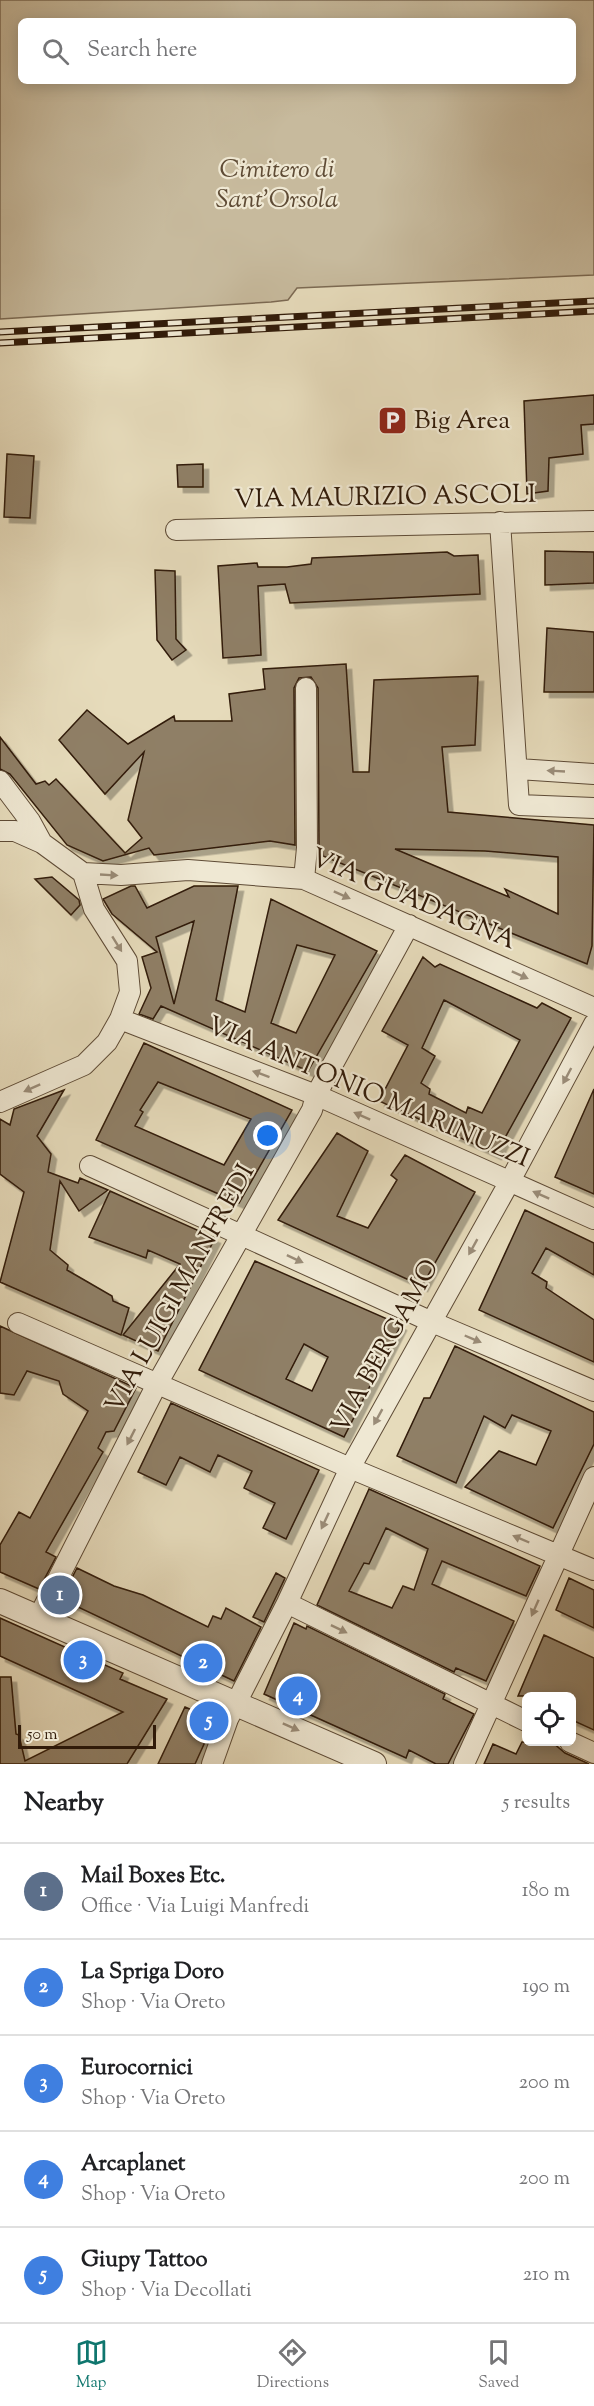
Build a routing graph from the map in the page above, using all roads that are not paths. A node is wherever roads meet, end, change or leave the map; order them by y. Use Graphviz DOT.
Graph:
graph roads {
  1 [pos="500,522"];
  2 [pos="594,522"];
  3 [pos="176,530"];
  4 [pos="306,688"];
  5 [pos="518,769"];
  6 [pos="594,774"];
  7 [pos="0,781"];
  8 [pos="594,808"];
  9 [pos="0,831"];
  10 [pos="42,843"];
  11 [pos="83,873"];
  12 [pos="304,879"];
  13 [pos="409,925"];
  14 [pos="594,1008"];
  15 [pos="120,1019"];
  16 [pos="593,1030"];
  17 [pos="315,1095"];
  18 [pos="0,1101"];
  19 [pos="90,1166"];
  20 [pos="510,1181"];
  21 [pos="594,1219"];
  22 [pos="242,1234"];
  23 [pos="432,1322"];
  24 [pos="18,1323"];
  25 [pos="157,1384"];
  26 [pos="594,1391"];
  27 [pos="350,1468"];
  28 [pos="594,1477"];
  29 [pos="559,1555"];
  30 [pos="594,1570"];
  31 [pos="0,1601"];
  32 [pos="287,1604"];
  33 [pos="38,1618"];
  34 [pos="238,1703"];
  35 [pos="491,1704"];
  36 [pos="522,1719"];
  37 [pos="576,1745"];
  38 [pos="594,1753"];
  39 [pos="212,1764"];
  40 [pos="374,1764"];
  41 [pos="464,1764"];
  1 -- 2 [label="street, VIA MAURIZIO ASCOLI"];
  1 -- 3 [label="street, VIA MAURIZIO ASCOLI"];
  1 -- 5 [label="street"];
  4 -- 12 [label="street"];
  6 -- 5 [label="street, one-way"];
  5 -- 8 [label="street"];
  7 -- 10 [label="street"];
  9 -- 10 [label="street"];
  10 -- 11 [label="street"];
  11 -- 12 [label="street, VIA GUADAGNA, one-way"];
  11 -- 15 [label="street, one-way"];
  12 -- 13 [label="street, VIA GUADAGNA, one-way"];
  13 -- 14 [label="street, VIA GUADAGNA, one-way"];
  13 -- 17 [label="street, VIA LUIGI MANFREDI"];
  17 -- 15 [label="street, VIA ANTONIO MARINUZZI, one-way"];
  15 -- 18 [label="street, one-way"];
  16 -- 20 [label="street, VIA BERGAMO, one-way"];
  20 -- 17 [label="street, VIA ANTONIO MARINUZZI, one-way"];
  17 -- 22 [label="street, VIA LUIGI MANFREDI"];
  19 -- 22 [label="street"];
  21 -- 20 [label="street, VIA ANTONIO MARINUZZI, one-way"];
  20 -- 23 [label="street, VIA BERGAMO, one-way"];
  22 -- 23 [label="street, one-way"];
  22 -- 25 [label="street, VIA LUIGI MANFREDI"];
  23 -- 26 [label="street, one-way"];
  23 -- 27 [label="street, VIA BERGAMO, one-way"];
  24 -- 25 [label="street"];
  25 -- 27 [label="street"];
  25 -- 33 [label="street, VIA LUIGI MANFREDI, one-way"];
  29 -- 27 [label="street, one-way"];
  27 -- 32 [label="street, VIA BERGAMO, one-way"];
  28 -- 29 [label="street"];
  29 -- 30 [label="street"];
  29 -- 35 [label="street, one-way"];
  31 -- 33 [label="street"];
  32 -- 34 [label="street, VIA BERGAMO"];
  32 -- 35 [label="street, one-way"];
  33 -- 34 [label="street"];
  34 -- 39 [label="street, VIA BERGAMO"];
  34 -- 40 [label="street, one-way"];
  35 -- 36 [label="street"];
  35 -- 41 [label="street"];
  37 -- 38 [label="street"];
}
